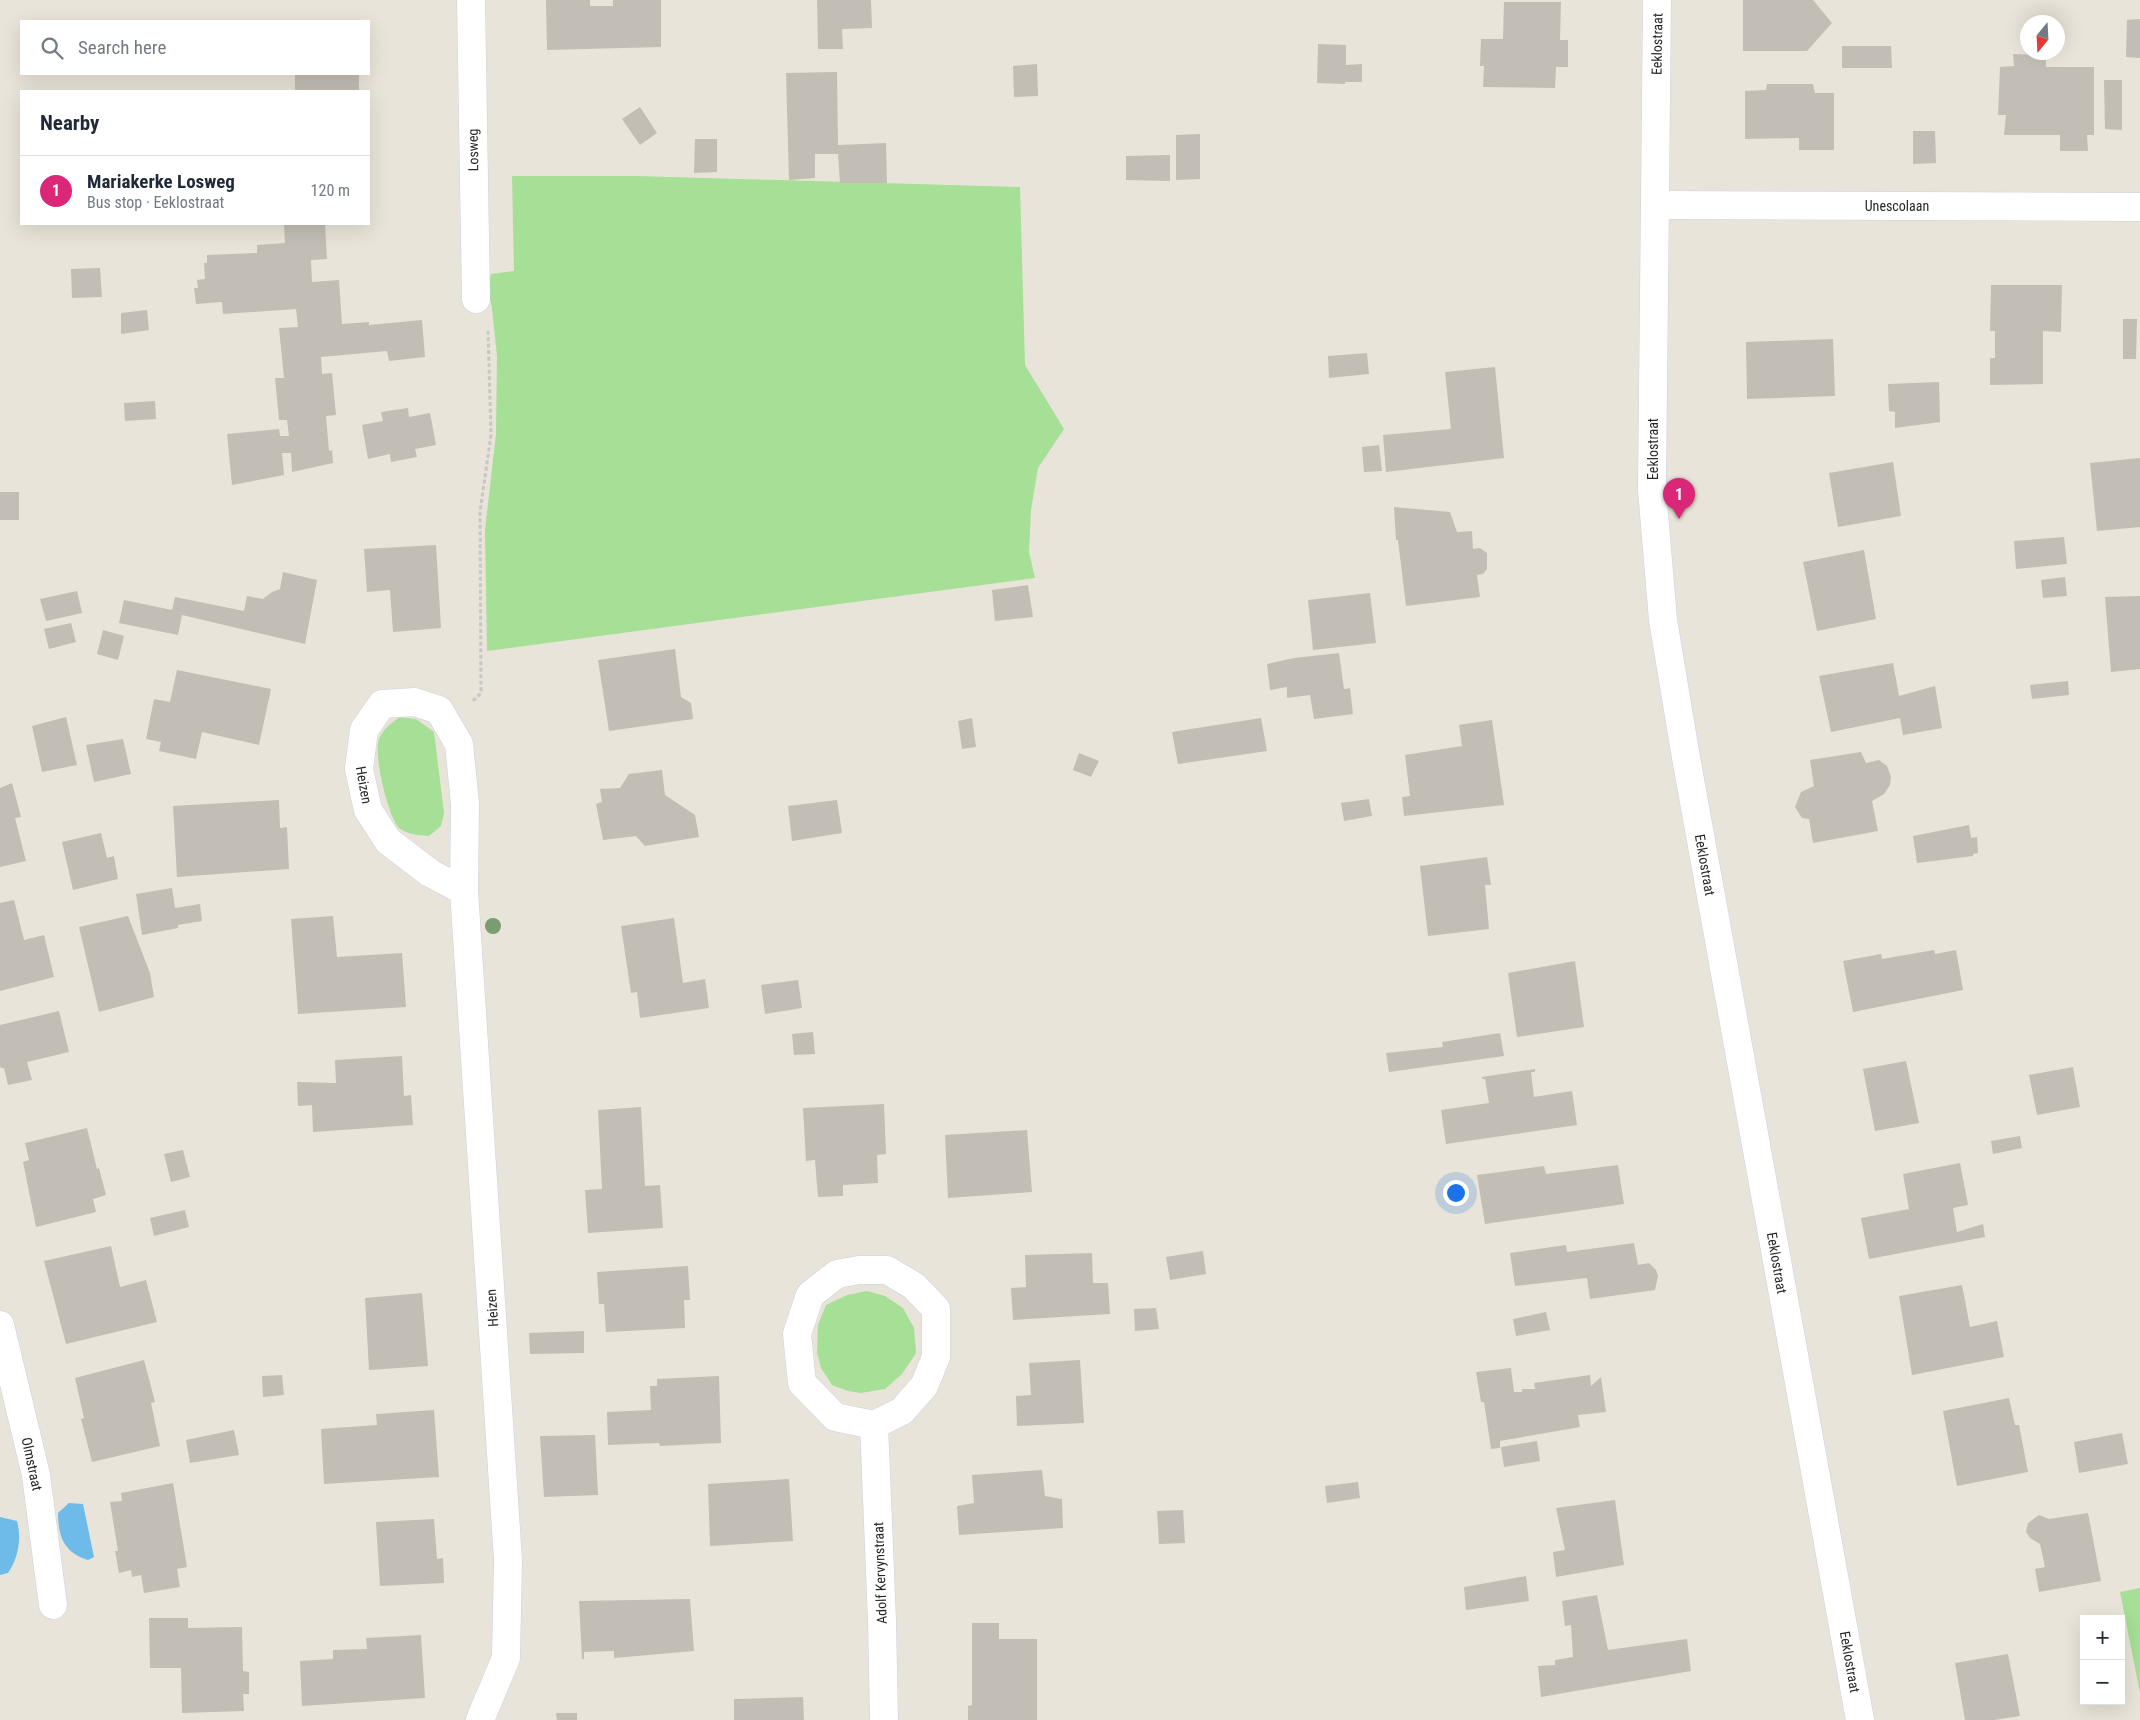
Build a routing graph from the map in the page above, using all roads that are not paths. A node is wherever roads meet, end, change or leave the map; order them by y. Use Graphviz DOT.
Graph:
graph roads {
  1 [pos="471,0"];
  2 [pos="1657,0"];
  3 [pos="1655,205"];
  4 [pos="2140,207"];
  5 [pos="476,299"];
  6 [pos="464,891"];
  7 [pos="0,1325"];
  8 [pos="874,1426"];
  9 [pos="53,1605"];
  10 [pos="480,1720"];
  11 [pos="884,1720"];
  12 [pos="1860,1720"];
  1 -- 5 [label="street, Losweg"];
  2 -- 3 [label="street, Eeklostraat"];
  3 -- 4 [label="street, Unescolaan"];
  3 -- 12 [label="street, Eeklostraat"];
  6 -- 6 [label="street, Heizen"];
  6 -- 10 [label="street, Heizen"];
  7 -- 9 [label="street, Olmstraat"];
  8 -- 8 [label="street"];
  8 -- 11 [label="street, Adolf Kervynstraat"];
}
